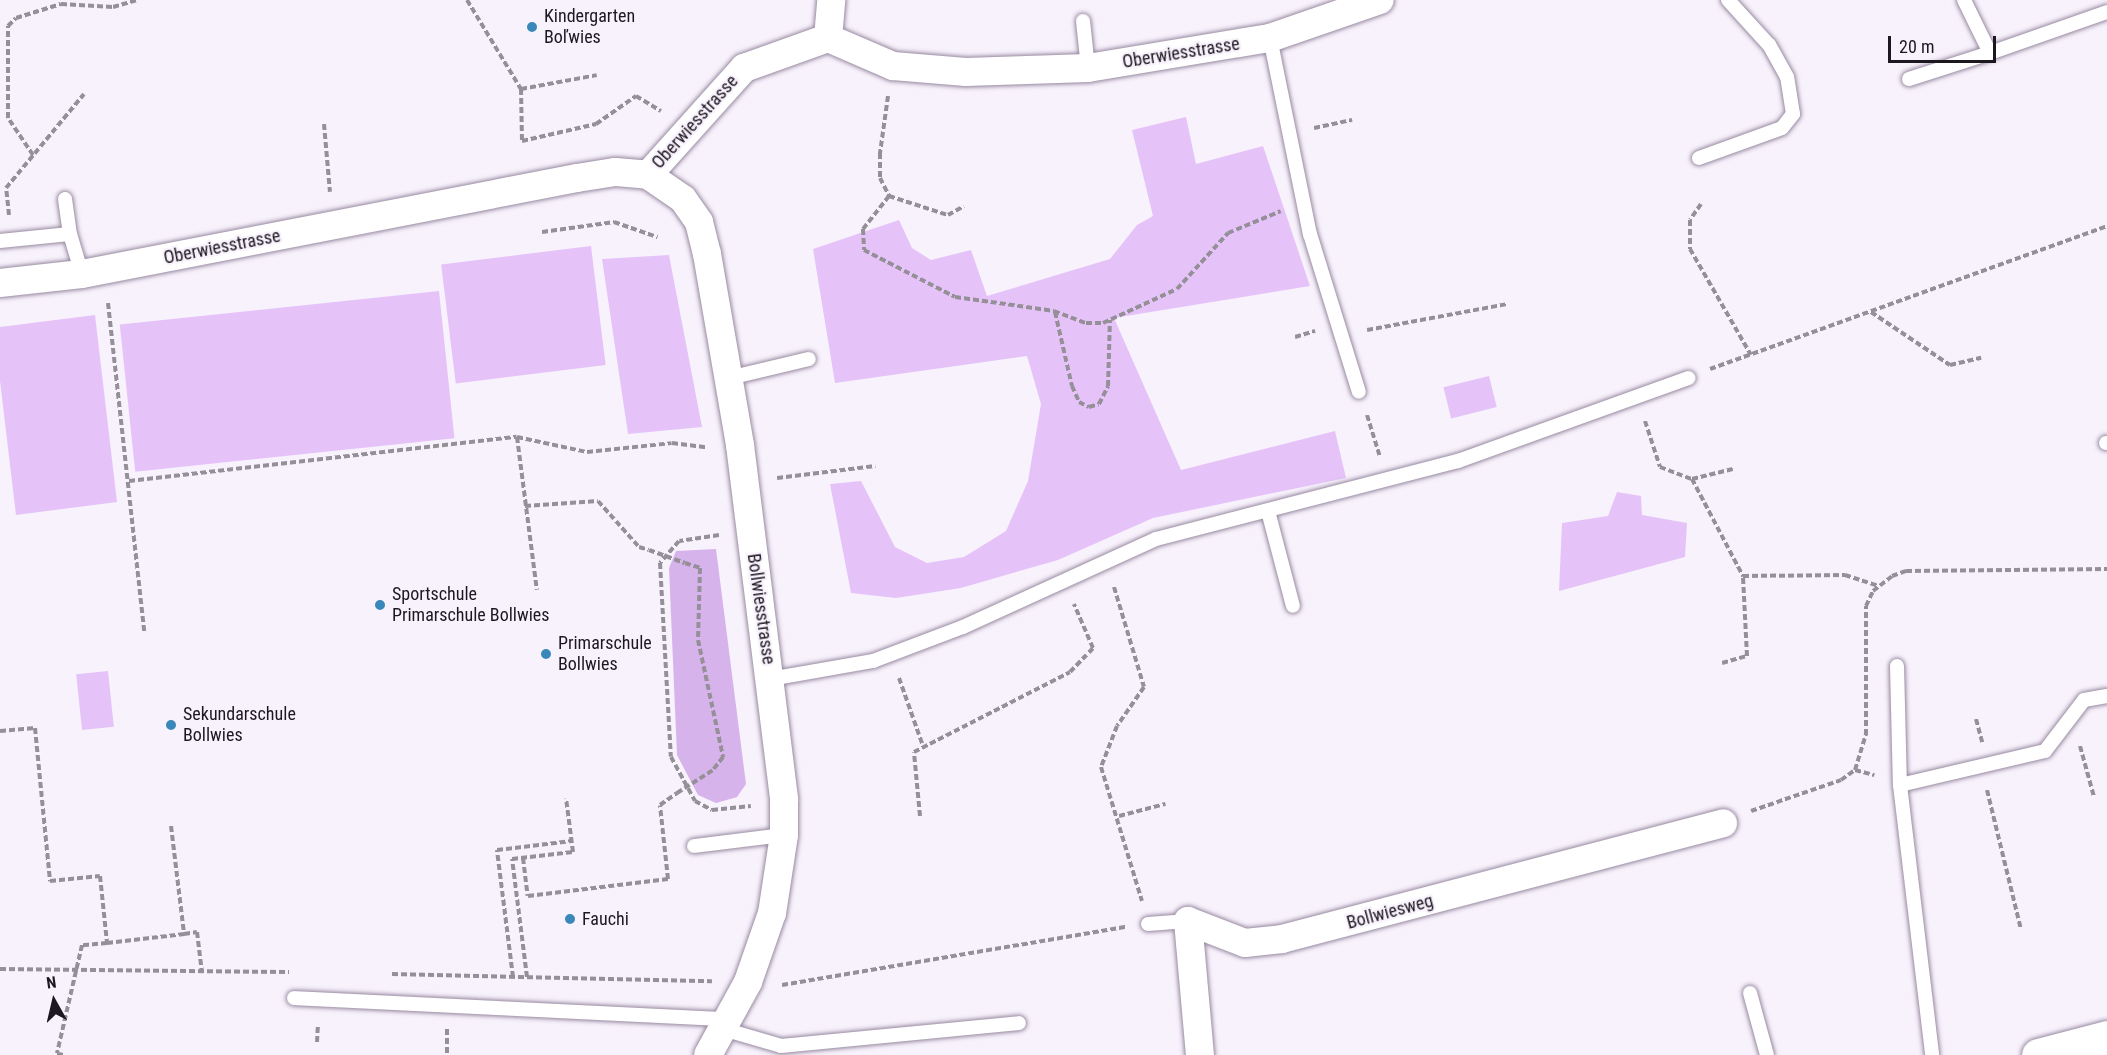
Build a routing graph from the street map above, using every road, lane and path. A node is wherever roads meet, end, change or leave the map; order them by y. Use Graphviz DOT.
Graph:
graph roads {
  1 [pos="137,0"];
  2 [pos="467,0"];
  3 [pos="831,0"];
  4 [pos="1380,0"];
  5 [pos="1728,0"];
  6 [pos="1964,0"];
  7 [pos="2107,12"];
  8 [pos="1083,21"];
  9 [pos="828,38"];
  10 [pos="1270,38"];
  11 [pos="1990,52"];
  12 [pos="894,66"];
  13 [pos="1088,68"];
  14 [pos="597,75"];
  15 [pos="1909,79"];
  16 [pos="521,89"];
  17 [pos="84,94"];
  18 [pos="666,113"];
  19 [pos="1352,120"];
  20 [pos="324,124"];
  21 [pos="1314,128"];
  22 [pos="33,156"];
  23 [pos="1699,158"];
  24 [pos="648,175"];
  25 [pos="6,188"];
  26 [pos="889,196"];
  27 [pos="65,199"];
  28 [pos="1303,202"];
  29 [pos="1701,204"];
  30 [pos="964,206"];
  31 [pos="333,226"];
  32 [pos="2107,226"];
  33 [pos="542,232"];
  34 [pos="70,234"];
  35 [pos="657,237"];
  36 [pos="0,241"];
  37 [pos="93,271"];
  38 [pos="0,283"];
  39 [pos="1507,304"];
  40 [pos="1054,311"];
  41 [pos="1870,311"];
  42 [pos="1110,319"];
  43 [pos="1319,330"];
  44 [pos="1341,333"];
  45 [pos="1295,337"];
  46 [pos="1751,355"];
  47 [pos="1981,358"];
  48 [pos="809,359"];
  49 [pos="729,378"];
  50 [pos="1688,378"];
  51 [pos="1359,392"];
  52 [pos="1637,397"];
  53 [pos="517,437"];
  54 [pos="715,448"];
  55 [pos="875,466"];
  56 [pos="1733,469"];
  57 [pos="1692,479"];
  58 [pos="1387,480"];
  59 [pos="129,481"];
  60 [pos="743,482"];
  61 [pos="525,506"];
  62 [pos="1268,511"];
  63 [pos="750,531"];
  64 [pos="1743,576"];
  65 [pos="1112,580"];
  66 [pos="1878,586"];
  67 [pos="537,590"];
  68 [pos="1073,600"];
  69 [pos="1293,606"];
  70 [pos="144,631"];
  71 [pos="1722,663"];
  72 [pos="1898,666"];
  73 [pos="897,672"];
  74 [pos="770,679"];
  75 [pos="2107,696"];
  76 [pos="2072,714"];
  77 [pos="0,731"];
  78 [pos="923,746"];
  79 [pos="1981,766"];
  80 [pos="1900,785"];
  81 [pos="2094,797"];
  82 [pos="566,798"];
  83 [pos="784,800"];
  84 [pos="1165,804"];
  85 [pos="920,816"];
  86 [pos="1119,816"];
  87 [pos="1723,824"];
  88 [pos="171,826"];
  89 [pos="784,835"];
  90 [pos="571,841"];
  91 [pos="694,846"];
  92 [pos="523,858"];
  93 [pos="1188,921"];
  94 [pos="1148,924"];
  95 [pos="2021,929"];
  96 [pos="184,934"];
  97 [pos="107,943"];
  98 [pos="78,967"];
  99 [pos="0,969"];
  100 [pos="202,970"];
  101 [pos="293,972"];
  102 [pos="384,974"];
  103 [pos="513,977"];
  104 [pos="526,977"];
  105 [pos="748,982"];
  106 [pos="1750,993"];
  107 [pos="294,998"];
  108 [pos="1019,1023"];
  109 [pos="727,1024"];
  110 [pos="2107,1038"];
  111 [pos="57,1054"];
  112 [pos="65,1055"];
  113 [pos="708,1055"];
  114 [pos="1200,1055"];
  115 [pos="1767,1055"];
  116 [pos="1932,1055"];
  117 [pos="2038,1055"];
  1 -- 22 [label="path"];
  2 -- 16 [label="path"];
  3 -- 9 [label="street"];
  4 -- 10 [label="street, Oberwiesstrasse"];
  5 -- 23 [label="lane"];
  6 -- 11 [label="lane"];
  7 -- 11 [label="lane"];
  8 -- 13 [label="lane"];
  9 -- 12 [label="street, Oberwiesstrasse"];
  9 -- 24 [label="street, Oberwiesstrasse"];
  10 -- 13 [label="street, Oberwiesstrasse"];
  10 -- 28 [label="lane"];
  11 -- 15 [label="lane"];
  12 -- 13 [label="street, Oberwiesstrasse"];
  12 -- 26 [label="path"];
  14 -- 16 [label="path"];
  16 -- 18 [label="path"];
  17 -- 22 [label="path"];
  19 -- 21 [label="path"];
  20 -- 31 [label="path"];
  22 -- 25 [label="path"];
  24 -- 31 [label="street, Oberwiesstrasse"];
  24 -- 49 [label="street, Bollwiesstrasse"];
  26 -- 30 [label="path"];
  26 -- 40 [label="path"];
  27 -- 34 [label="lane"];
  28 -- 42 [label="path"];
  28 -- 44 [label="lane"];
  29 -- 46 [label="path"];
  31 -- 37 [label="street, Oberwiesstrasse"];
  32 -- 41 [label="path"];
  33 -- 35 [label="path"];
  34 -- 36 [label="lane"];
  34 -- 37 [label="lane"];
  37 -- 38 [label="street, Oberwiesstrasse"];
  37 -- 59 [label="path"];
  39 -- 44 [label="path"];
  40 -- 42 [label="path"];
  40 -- 42 [label="path"];
  41 -- 46 [label="path"];
  41 -- 47 [label="path"];
  43 -- 45 [label="path"];
  44 -- 51 [label="lane"];
  46 -- 50 [label="path"];
  48 -- 49 [label="lane"];
  49 -- 60 [label="street, Bollwiesstrasse"];
  50 -- 52 [label="lane"];
  51 -- 58 [label="path"];
  52 -- 57 [label="path"];
  52 -- 58 [label="lane"];
  53 -- 54 [label="path"];
  53 -- 59 [label="path"];
  53 -- 61 [label="path"];
  55 -- 60 [label="path"];
  56 -- 57 [label="path"];
  57 -- 64 [label="path"];
  58 -- 62 [label="lane"];
  59 -- 70 [label="path"];
  60 -- 63 [label="street, Bollwiesstrasse"];
  61 -- 67 [label="path"];
  61 -- 92 [label="path, bridge"];
  62 -- 69 [label="lane"];
  62 -- 74 [label="lane"];
  63 -- 74 [label="street, Bollwiesstrasse"];
  63 -- 83 [label="path"];
  64 -- 66 [label="path"];
  64 -- 71 [label="path"];
  65 -- 86 [label="path"];
  68 -- 78 [label="path"];
  72 -- 80 [label="lane"];
  73 -- 78 [label="path"];
  74 -- 83 [label="street, Bollwiesstrasse"];
  75 -- 76 [label="lane"];
  76 -- 79 [label="lane"];
  76 -- 81 [label="path"];
  77 -- 97 [label="path"];
  78 -- 85 [label="path"];
  79 -- 80 [label="lane"];
  79 -- 95 [label="path"];
  80 -- 116 [label="lane"];
  82 -- 90 [label="path"];
  83 -- 89 [label="street, Bollwiesstrasse"];
  84 -- 86 [label="path"];
  86 -- 94 [label="path"];
  87 -- 93 [label="street, Bollwiesweg"];
  88 -- 96 [label="path"];
  89 -- 91 [label="lane"];
  89 -- 105 [label="street, Bollwiesstrasse"];
  90 -- 92 [label="path"];
  90 -- 103 [label="path"];
  92 -- 104 [label="path"];
  93 -- 94 [label="lane"];
  93 -- 114 [label="street"];
  94 -- 105 [label="path"];
  96 -- 97 [label="path"];
  96 -- 100 [label="path"];
  97 -- 98 [label="path"];
  98 -- 99 [label="path"];
  98 -- 100 [label="path"];
  98 -- 111 [label="path"];
  100 -- 101 [label="path"];
  102 -- 103 [label="path"];
  103 -- 104 [label="path"];
  104 -- 105 [label="path"];
  105 -- 109 [label="street, Bollwiesstrasse"];
  106 -- 115 [label="lane"];
  107 -- 109 [label="lane"];
  108 -- 109 [label="lane"];
  109 -- 113 [label="street, Bollwiesstrasse"];
  110 -- 117 [label="main road"];
  111 -- 112 [label="path"];
}
